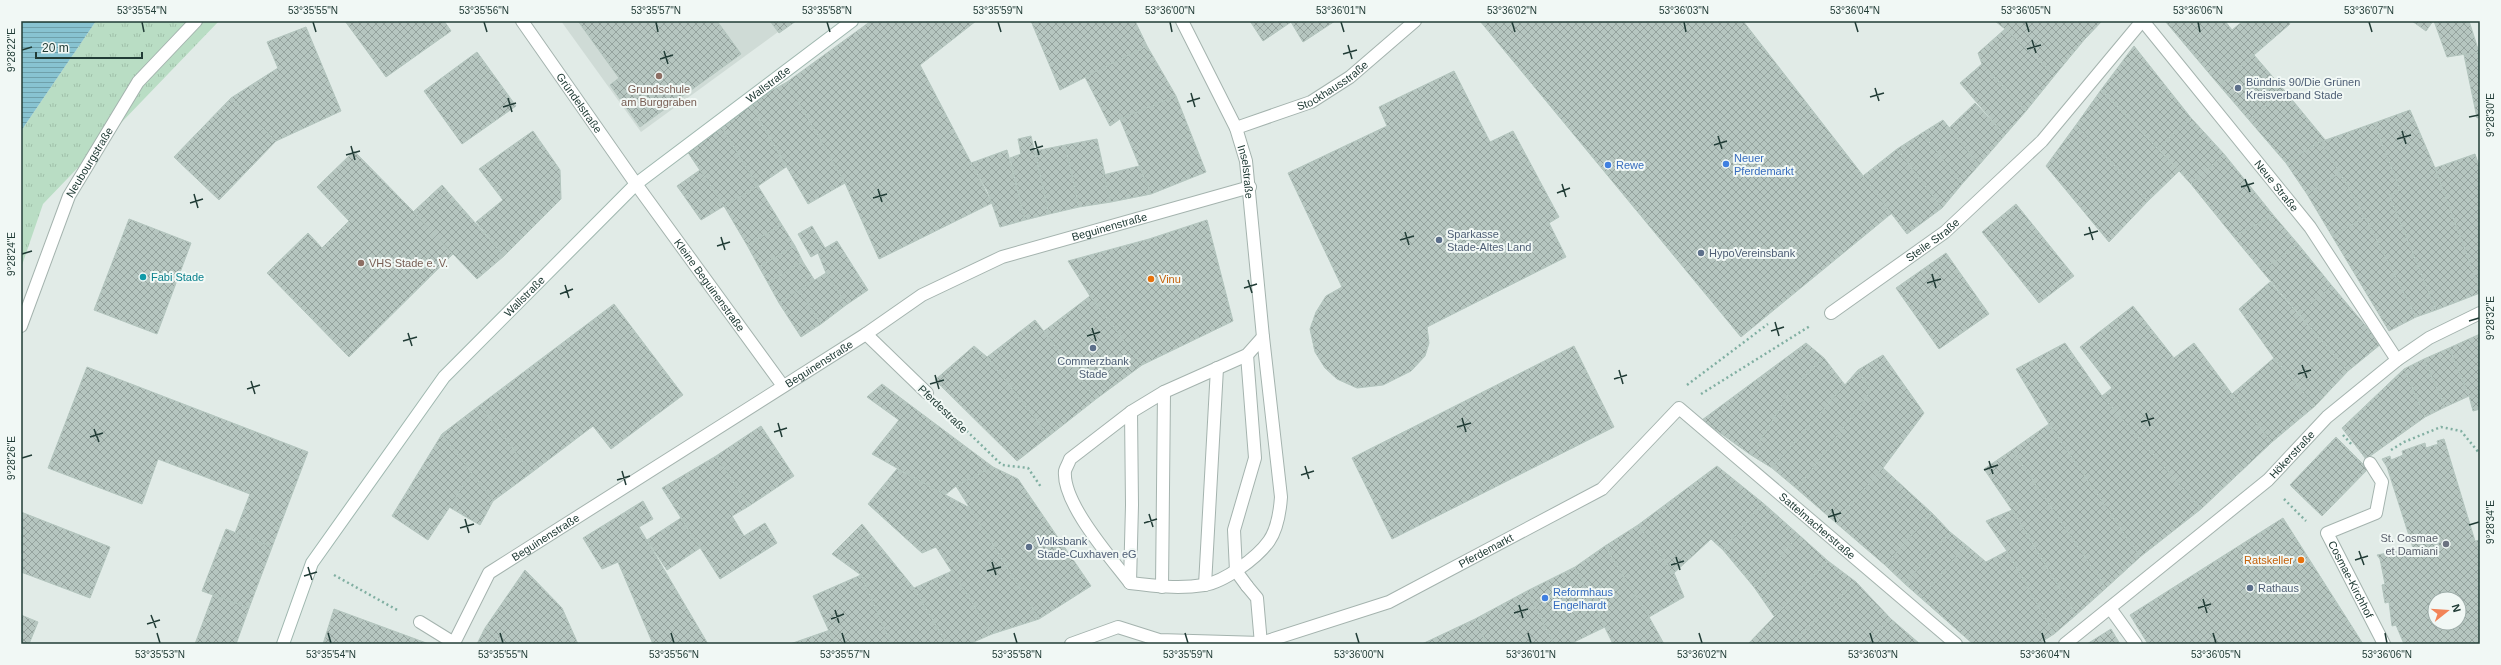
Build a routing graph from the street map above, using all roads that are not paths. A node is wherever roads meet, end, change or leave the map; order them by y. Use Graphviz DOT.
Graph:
graph roads {
  1 [pos="196,21"];
  2 [pos="522,21"];
  3 [pos="852,21"];
  4 [pos="1182,21"];
  5 [pos="1415,21"];
  6 [pos="2142,21"];
  7 [pos="1236,128"];
  8 [pos="636,184"];
  9 [pos="1250,187"];
  10 [pos="1831,313"];
  11 [pos="2480,313"];
  12 [pos="21,326"];
  13 [pos="866,334"];
  14 [pos="1263,336"];
  15 [pos="1247,355"];
  16 [pos="2397,360"];
  17 [pos="1217,368"];
  18 [pos="782,386"];
  19 [pos="1164,392"];
  20 [pos="927,393"];
  21 [pos="1679,408"];
  22 [pos="1131,412"];
  23 [pos="2370,464"];
  24 [pos="1236,571"];
  25 [pos="1130,583"];
  26 [pos="1205,585"];
  27 [pos="1162,587"];
  28 [pos="2110,608"];
  29 [pos="420,622"];
  30 [pos="283,644"];
  31 [pos="454,644"];
  32 [pos="1071,644"];
  33 [pos="1261,644"];
  34 [pos="1956,644"];
  35 [pos="2065,644"];
  36 [pos="2136,644"];
  37 [pos="2384,644"];
  1 -- 12 [label="street, Neubourgstraße"];
  2 -- 8 [label="street, Gründelstraße"];
  3 -- 8 [label="street, Wallstraße"];
  4 -- 7 [label="street, Inselstraße"];
  5 -- 7 [label="street, Stockhausstraße"];
  6 -- 10 [label="street, Steile Straße"];
  6 -- 16 [label="street, Neue Straße"];
  7 -- 9 [label="street, Inselstraße"];
  8 -- 18 [label="street, Kleine Beguinenstraße"];
  8 -- 30 [label="street, Wallstraße"];
  9 -- 13 [label="street, Beguinenstraße"];
  9 -- 14 [label="street, Inselstraße"];
  11 -- 16 [label="street, Hökerstraße"];
  13 -- 18 [label="street, Beguinenstraße"];
  13 -- 20 [label="street, Pferdestraße"];
  14 -- 15 [label="street"];
  14 -- 24 [label="street, Inselstraße"];
  15 -- 17 [label="street"];
  15 -- 24 [label="street"];
  16 -- 28 [label="street, Hökerstraße"];
  17 -- 19 [label="street"];
  17 -- 26 [label="street"];
  18 -- 31 [label="street, Beguinenstraße"];
  19 -- 22 [label="street"];
  19 -- 27 [label="street"];
  21 -- 33 [label="street, Pferdemarkt"];
  21 -- 34 [label="street, Sattelmacherstraße"];
  22 -- 25 [label="street"];
  22 -- 25 [label="street"];
  23 -- 37 [label="street, Cosmae-Kirchhof"];
  24 -- 26 [label="street, Inselstraße"];
  24 -- 33 [label="street"];
  25 -- 27 [label="street"];
  26 -- 27 [label="street"];
  28 -- 35 [label="street, Hökerstraße"];
  28 -- 36 [label="street"];
  29 -- 31 [label="street, Beguinenstraße"];
  32 -- 33 [label="street, Pferdemarkt"];
}
